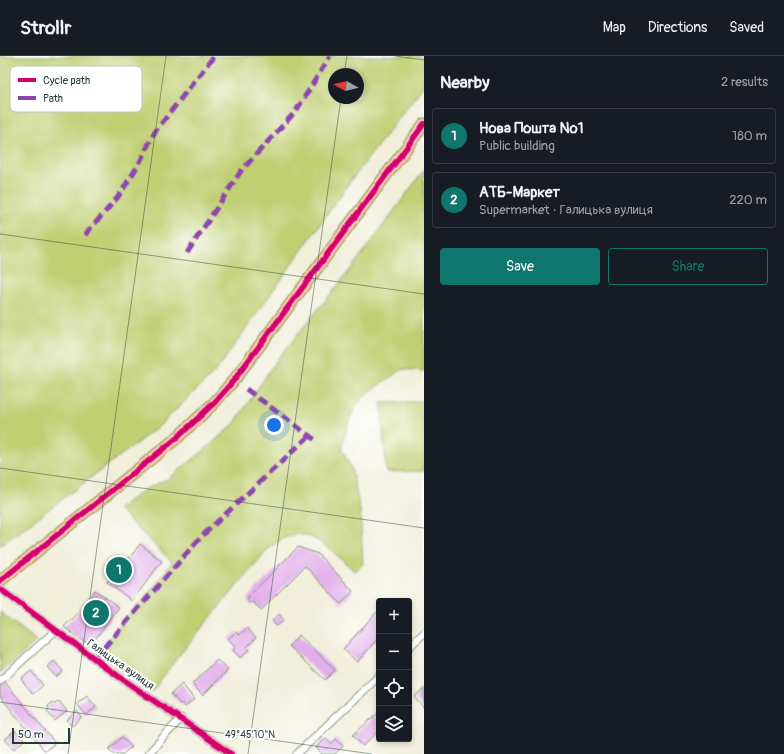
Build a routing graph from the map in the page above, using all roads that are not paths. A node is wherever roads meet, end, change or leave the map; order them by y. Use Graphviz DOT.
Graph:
graph roads {
  1 [pos="424,124"];
  2 [pos="0,581"];
  3 [pos="0,589"];
  4 [pos="55,631"];
  5 [pos="424,633"];
  6 [pos="412,644"];
  7 [pos="376,679"];
  8 [pos="0,681"];
  9 [pos="181,718"];
  10 [pos="148,754"];
  11 [pos="231,754"];
  12 [pos="297,754"];
  1 -- 2 [label="main road"];
  3 -- 4 [label="street, Галицька вулиця"];
  4 -- 8 [label="street"];
  4 -- 9 [label="street, Галицька вулиця"];
  5 -- 6 [label="street"];
  7 -- 12 [label="street"];
  9 -- 10 [label="street"];
  9 -- 11 [label="street, Галицька вулиця"];
}
